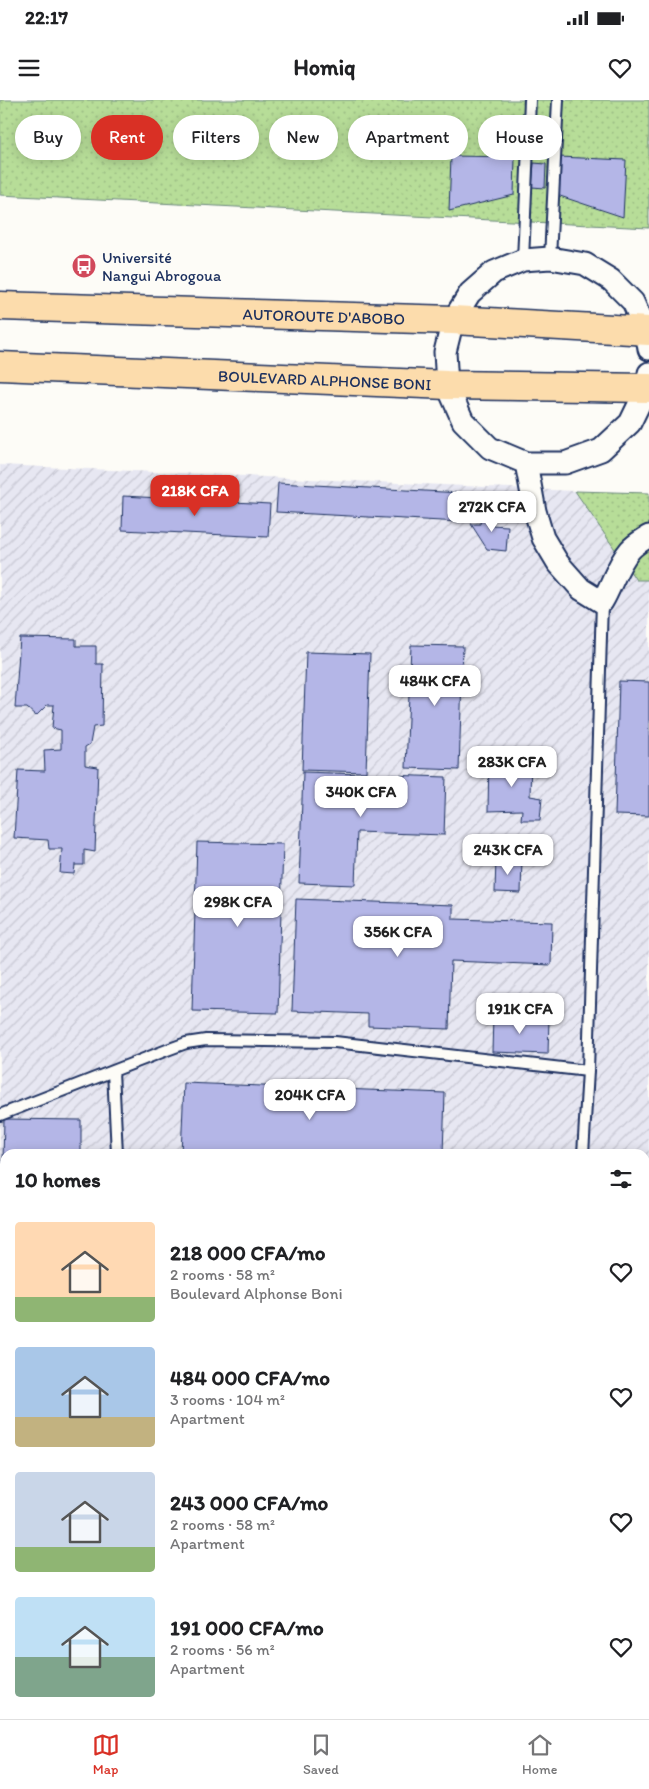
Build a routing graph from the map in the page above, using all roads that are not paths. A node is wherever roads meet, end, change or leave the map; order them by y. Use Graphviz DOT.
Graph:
graph roads {
  1 [pos="530,100"];
  2 [pos="558,100"];
  3 [pos="550,258"];
  4 [pos="523,260"];
  5 [pos="0,306"];
  6 [pos="453,320"];
  7 [pos="648,337"];
  8 [pos="0,366"];
  9 [pos="648,383"];
  10 [pos="447,385"];
  11 [pos="526,463"];
  12 [pos="649,536"];
  13 [pos="602,602"];
  14 [pos="113,1071"];
  15 [pos="588,1071"];
  16 [pos="0,1115"];
  17 [pos="117,1149"];
  18 [pos="583,1149"];
  1 -- 4 [label="lane"];
  2 -- 3 [label="lane"];
  3 -- 4 [label="street"];
  3 -- 7 [label="street"];
  4 -- 6 [label="street"];
  5 -- 6 [label="main road, AUTOROUTE D'ABOBO"];
  6 -- 7 [label="main road, AUTOROUTE D'ABOBO"];
  6 -- 10 [label="street"];
  8 -- 10 [label="main road, BOULEVARD ALPHONSE BONI"];
  9 -- 10 [label="main road, BOULEVARD ALPHONSE BONI"];
  9 -- 11 [label="street"];
  10 -- 11 [label="street"];
  11 -- 13 [label="street"];
  12 -- 13 [label="street"];
  13 -- 15 [label="lane"];
  14 -- 15 [label="lane"];
  14 -- 16 [label="lane"];
  14 -- 17 [label="lane"];
  15 -- 18 [label="lane"];
}
